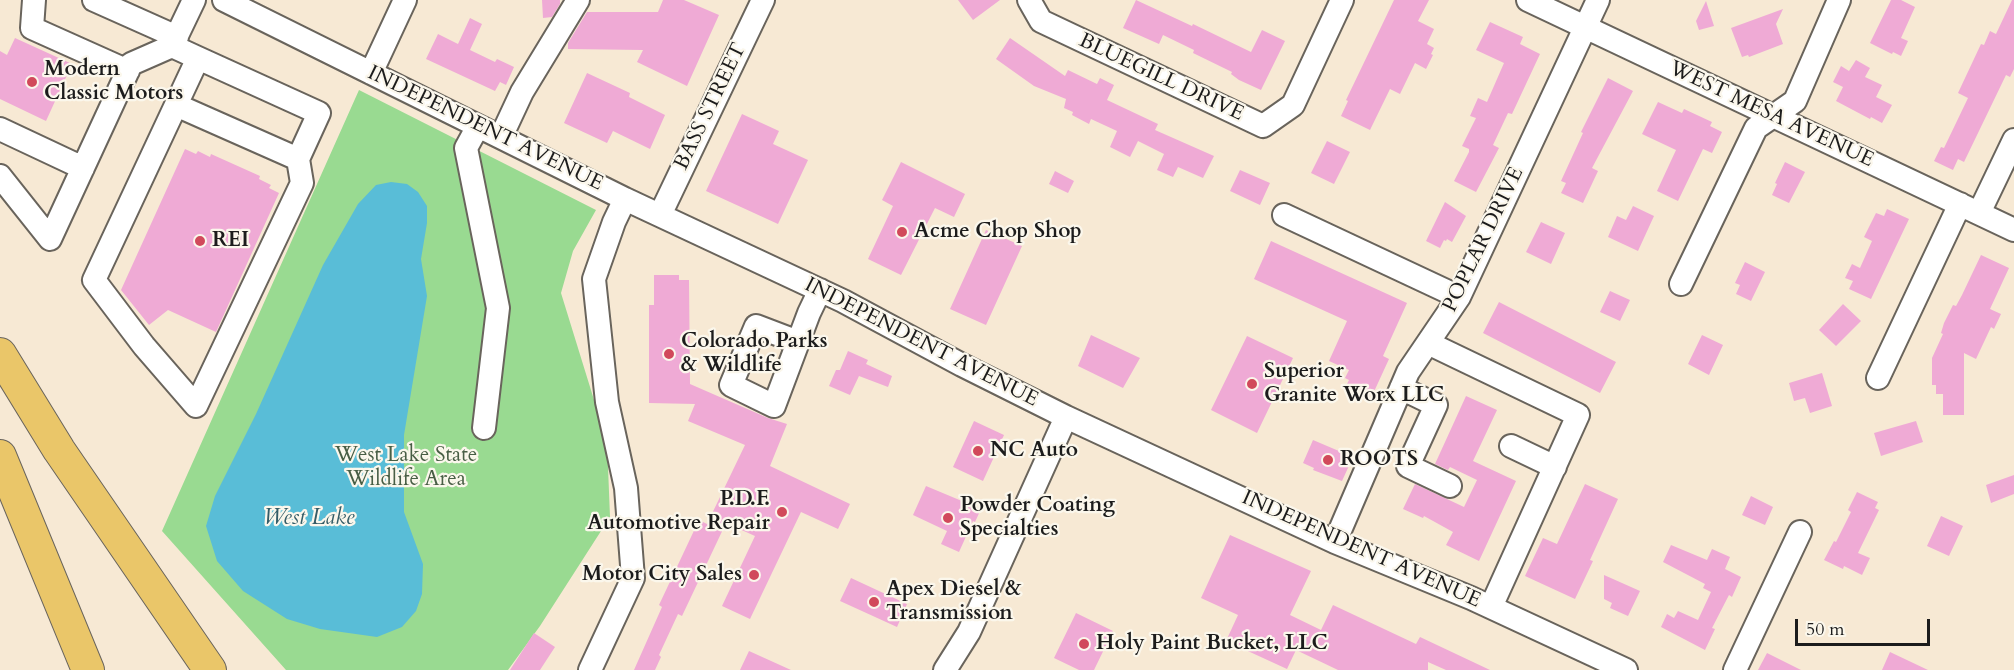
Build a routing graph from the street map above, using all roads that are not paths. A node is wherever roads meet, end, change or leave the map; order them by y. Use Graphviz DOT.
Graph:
graph roads {
  1 [pos="34,0"];
  2 [pos="93,0"];
  3 [pos="194,0"];
  4 [pos="224,0"];
  5 [pos="405,0"];
  6 [pos="578,0"];
  7 [pos="763,0"];
  8 [pos="1029,0"];
  9 [pos="1342,0"];
  10 [pos="1528,0"];
  11 [pos="1598,0"];
  12 [pos="1839,0"];
  13 [pos="1585,27"];
  14 [pos="174,42"];
  15 [pos="198,58"];
  16 [pos="128,71"];
  17 [pos="371,73"];
  18 [pos="176,105"];
  19 [pos="1772,115"];
  20 [pos="478,126"];
  21 [pos="0,129"];
  22 [pos="501,137"];
  23 [pos="2014,140"];
  24 [pos="298,159"];
  25 [pos="83,168"];
  26 [pos="0,176"];
  27 [pos="626,199"];
  28 [pos="1970,209"];
  29 [pos="660,215"];
  30 [pos="1284,215"];
  31 [pos="2014,230"];
  32 [pos="1681,284"];
  33 [pos="820,290"];
  34 [pos="1459,297"];
  35 [pos="798,342"];
  36 [pos="1428,343"];
  37 [pos="0,354"];
  38 [pos="1878,378"];
  39 [pos="1401,388"];
  40 [pos="1066,417"];
  41 [pos="484,428"];
  42 [pos="1511,446"];
  43 [pos="0,456"];
  44 [pos="1555,467"];
  45 [pos="1450,486"];
  46 [pos="1800,532"];
  47 [pos="1335,542"];
  48 [pos="1491,607"];
  49 [pos="88,670"];
  50 [pos="210,670"];
  51 [pos="590,670"];
  52 [pos="945,670"];
  53 [pos="1626,670"];
  54 [pos="1735,670"];
  1 -- 16 [label="street"];
  2 -- 14 [label="street"];
  3 -- 14 [label="street"];
  4 -- 17 [label="street, INDEPENDENT AVENUE"];
  5 -- 17 [label="street"];
  6 -- 22 [label="street"];
  7 -- 29 [label="street, BASS STREET"];
  8 -- 9 [label="street, BLUEGILL DRIVE"];
  10 -- 13 [label="street, WEST MESA AVENUE"];
  11 -- 13 [label="street, POPLAR DRIVE"];
  12 -- 19 [label="street"];
  13 -- 19 [label="street, WEST MESA AVENUE"];
  13 -- 34 [label="street, POPLAR DRIVE"];
  14 -- 15 [label="street"];
  14 -- 16 [label="street"];
  15 -- 18 [label="street"];
  15 -- 24 [label="street"];
  16 -- 25 [label="street"];
  17 -- 20 [label="street, INDEPENDENT AVENUE"];
  18 -- 24 [label="street"];
  18 -- 24 [label="street"];
  19 -- 28 [label="street, WEST MESA AVENUE"];
  19 -- 32 [label="street"];
  20 -- 22 [label="street, INDEPENDENT AVENUE"];
  20 -- 41 [label="street"];
  21 -- 25 [label="street"];
  22 -- 27 [label="street, INDEPENDENT AVENUE"];
  23 -- 28 [label="street"];
  25 -- 26 [label="street"];
  27 -- 29 [label="street, INDEPENDENT AVENUE"];
  27 -- 51 [label="street"];
  28 -- 31 [label="street, WEST MESA AVENUE"];
  28 -- 38 [label="street"];
  29 -- 33 [label="street, INDEPENDENT AVENUE"];
  30 -- 34 [label="street"];
  33 -- 35 [label="street"];
  33 -- 40 [label="street, INDEPENDENT AVENUE"];
  34 -- 36 [label="street, POPLAR DRIVE"];
  36 -- 39 [label="street, POPLAR DRIVE"];
  36 -- 44 [label="street"];
  37 -- 50 [label="highway"];
  39 -- 45 [label="street"];
  39 -- 47 [label="street, POPLAR DRIVE"];
  40 -- 47 [label="street, INDEPENDENT AVENUE"];
  40 -- 52 [label="street"];
  42 -- 44 [label="street"];
  43 -- 49 [label="highway"];
  44 -- 48 [label="street"];
  46 -- 54 [label="street"];
  47 -- 48 [label="street, INDEPENDENT AVENUE"];
  48 -- 53 [label="street, INDEPENDENT AVENUE"];
}
